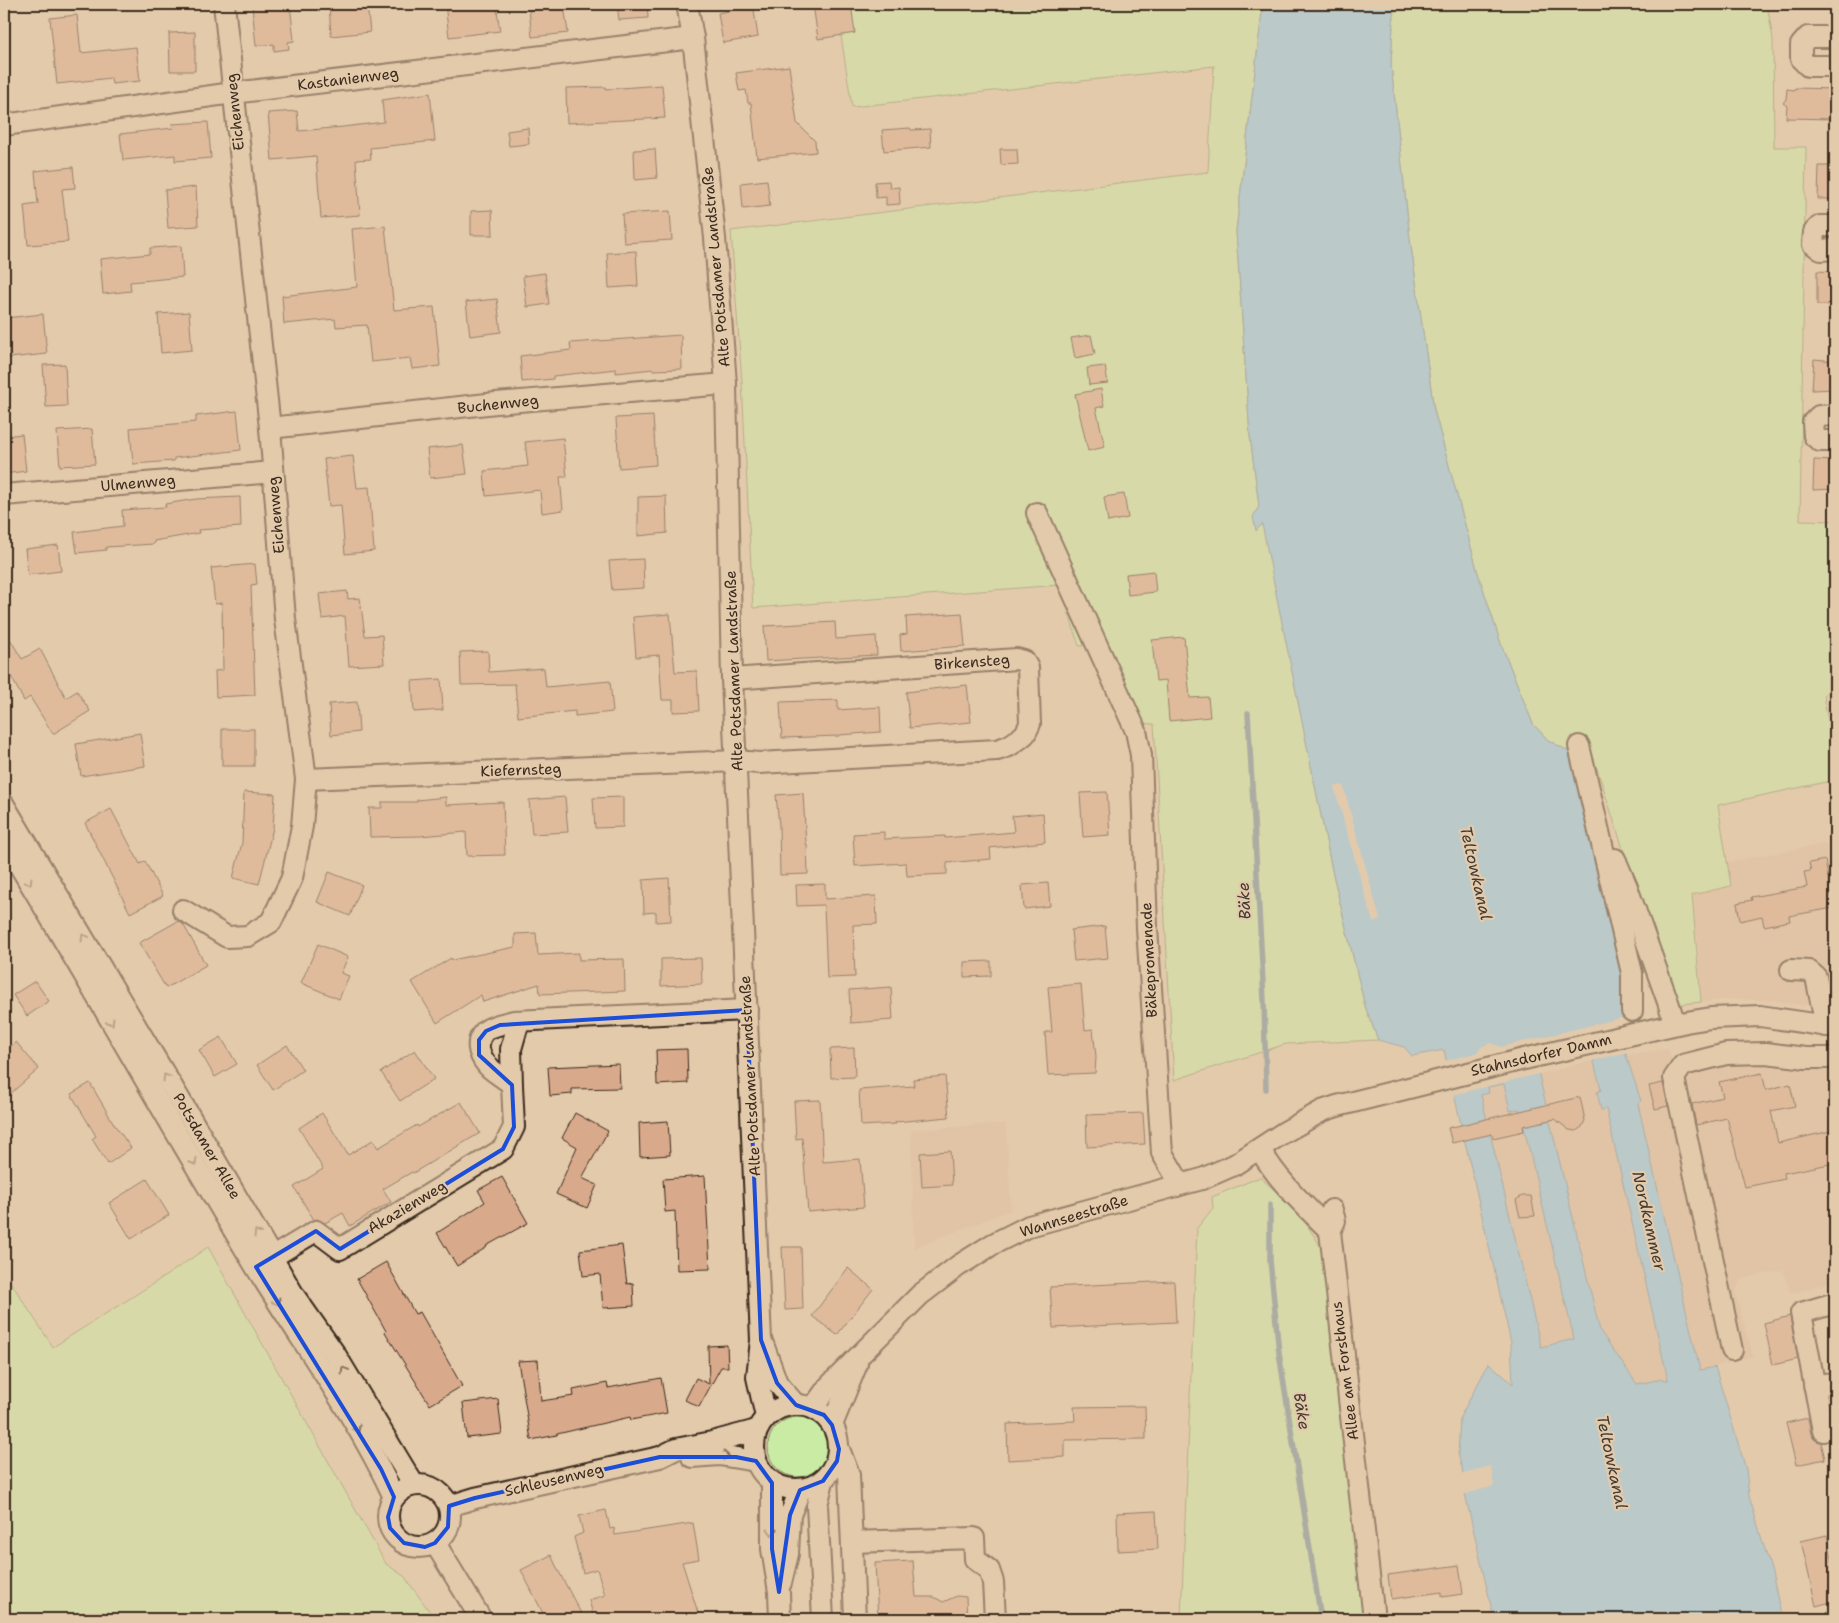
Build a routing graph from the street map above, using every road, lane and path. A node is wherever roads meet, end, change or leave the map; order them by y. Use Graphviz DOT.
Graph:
graph roads {
  1 [pos="224,4"];
  2 [pos="686,4"];
  3 [pos="1835,37"];
  4 [pos="692,38"];
  5 [pos="1835,66"];
  6 [pos="233,93"];
  7 [pos="4,125"];
  8 [pos="1835,226"];
  9 [pos="1835,249"];
  10 [pos="726,384"];
  11 [pos="1835,415"];
  12 [pos="270,428"];
  13 [pos="1835,441"];
  14 [pos="273,472"];
  15 [pos="4,494"];
  16 [pos="1037,513"];
  17 [pos="732,679"];
  18 [pos="1579,746"];
  19 [pos="737,761"];
  20 [pos="306,779"];
  21 [pos="4,805"];
  22 [pos="1594,810"];
  23 [pos="4,840"];
  24 [pos="183,910"];
  25 [pos="1791,970"];
  26 [pos="747,1010"];
  27 [pos="1632,1011"];
  28 [pos="519,1021"];
  29 [pos="1674,1024"];
  30 [pos="1830,1027"];
  31 [pos="1835,1058"];
  32 [pos="512,1085"];
  33 [pos="1260,1149"];
  34 [pos="1178,1186"];
  35 [pos="1332,1210"];
  36 [pos="1330,1231"];
  37 [pos="264,1263"];
  38 [pos="1835,1303"];
  39 [pos="761,1340"];
  40 [pos="1732,1350"];
  41 [pos="860,1355"];
  42 [pos="1835,1382"];
  43 [pos="1814,1385"];
  44 [pos="805,1407"];
  45 [pos="762,1424"];
  46 [pos="832,1425"];
  47 [pos="1823,1431"];
  48 [pos="839,1449"];
  49 [pos="660,1457"];
  50 [pos="756,1462"];
  51 [pos="822,1481"];
  52 [pos="772,1483"];
  53 [pos="414,1485"];
  54 [pos="849,1489"];
  55 [pos="800,1490"];
  56 [pos="394,1497"];
  57 [pos="817,1504"];
  58 [pos="449,1506"];
  59 [pos="852,1542"];
  60 [pos="435,1543"];
  61 [pos="779,1592"];
  62 [pos="481,1619"];
  63 [pos="780,1619"];
  64 [pos="823,1619"];
  65 [pos="856,1619"];
  66 [pos="995,1619"];
  67 [pos="1374,1619"];
  1 -- 6 [label="street, Eichenweg"];
  2 -- 4 [label="street, Alte Potsdamer Landstraße"];
  3 -- 5 [label="street"];
  4 -- 6 [label="street, Kastanienweg"];
  4 -- 10 [label="street, Alte Potsdamer Landstraße"];
  6 -- 7 [label="street, Kastanienweg"];
  6 -- 12 [label="street, Eichenweg"];
  8 -- 9 [label="street"];
  10 -- 12 [label="street, Buchenweg"];
  10 -- 17 [label="street, Alte Potsdamer Landstraße"];
  11 -- 13 [label="street"];
  12 -- 14 [label="street, Eichenweg"];
  14 -- 15 [label="street, Ulmenweg"];
  14 -- 20 [label="street, Eichenweg"];
  16 -- 34 [label="street, Bäkepromenade"];
  17 -- 19 [label="street, Alte Potsdamer Landstraße"];
  17 -- 19 [label="street, Birkensteg"];
  18 -- 22 [label="street"];
  19 -- 20 [label="street, Kiefernsteg"];
  19 -- 26 [label="street, Alte Potsdamer Landstraße"];
  20 -- 24 [label="street, Eichenweg"];
  37 -- 21 [label="street, Potsdamer Allee, one-way"];
  22 -- 27 [label="street"];
  22 -- 29 [label="street"];
  23 -- 37 [label="street, Potsdamer Allee, one-way"];
  25 -- 30 [label="street"];
  26 -- 28 [label="street"];
  26 -- 39 [label="street, Alte Potsdamer Landstraße"];
  28 -- 32 [label="street, Akazienweg"];
  28 -- 32 [label="street"];
  29 -- 30 [label="street, Stahnsdorfer Damm"];
  29 -- 33 [label="street, Stahnsdorfer Damm"];
  31 -- 40 [label="street"];
  32 -- 37 [label="street, Akazienweg"];
  33 -- 34 [label="street, Wannseestraße"];
  33 -- 36 [label="street"];
  34 -- 41 [label="street, Wannseestraße"];
  35 -- 36 [label="street, Allee am Forsthaus"];
  36 -- 67 [label="street, Allee am Forsthaus"];
  53 -- 37 [label="street, Potsdamer Allee, one-way"];
  37 -- 56 [label="street, Potsdamer Allee, one-way"];
  38 -- 43 [label="street"];
  39 -- 44 [label="street, Alte Potsdamer Landstraße"];
  39 -- 45 [label="street, Alte Potsdamer Landstraße"];
  41 -- 44 [label="street, Wannseestraße"];
  41 -- 46 [label="street, Wannseestraße"];
  42 -- 43 [label="street"];
  43 -- 47 [label="street"];
  44 -- 45 [label="street"];
  44 -- 46 [label="street"];
  45 -- 49 [label="street, Schleusenweg"];
  45 -- 50 [label="street"];
  46 -- 48 [label="street"];
  48 -- 51 [label="street"];
  48 -- 54 [label="street"];
  49 -- 50 [label="street, Schleusenweg, one-way"];
  49 -- 58 [label="street, Schleusenweg"];
  50 -- 52 [label="street"];
  51 -- 54 [label="street"];
  51 -- 55 [label="street"];
  51 -- 57 [label="street"];
  52 -- 55 [label="street"];
  52 -- 61 [label="street, one-way"];
  53 -- 56 [label="street"];
  53 -- 58 [label="street"];
  54 -- 59 [label="street"];
  55 -- 57 [label="street"];
  55 -- 61 [label="street"];
  56 -- 60 [label="street"];
  57 -- 64 [label="street"];
  58 -- 60 [label="street"];
  59 -- 65 [label="street"];
  59 -- 66 [label="street"];
  60 -- 62 [label="street"];
  61 -- 63 [label="street"];
}
